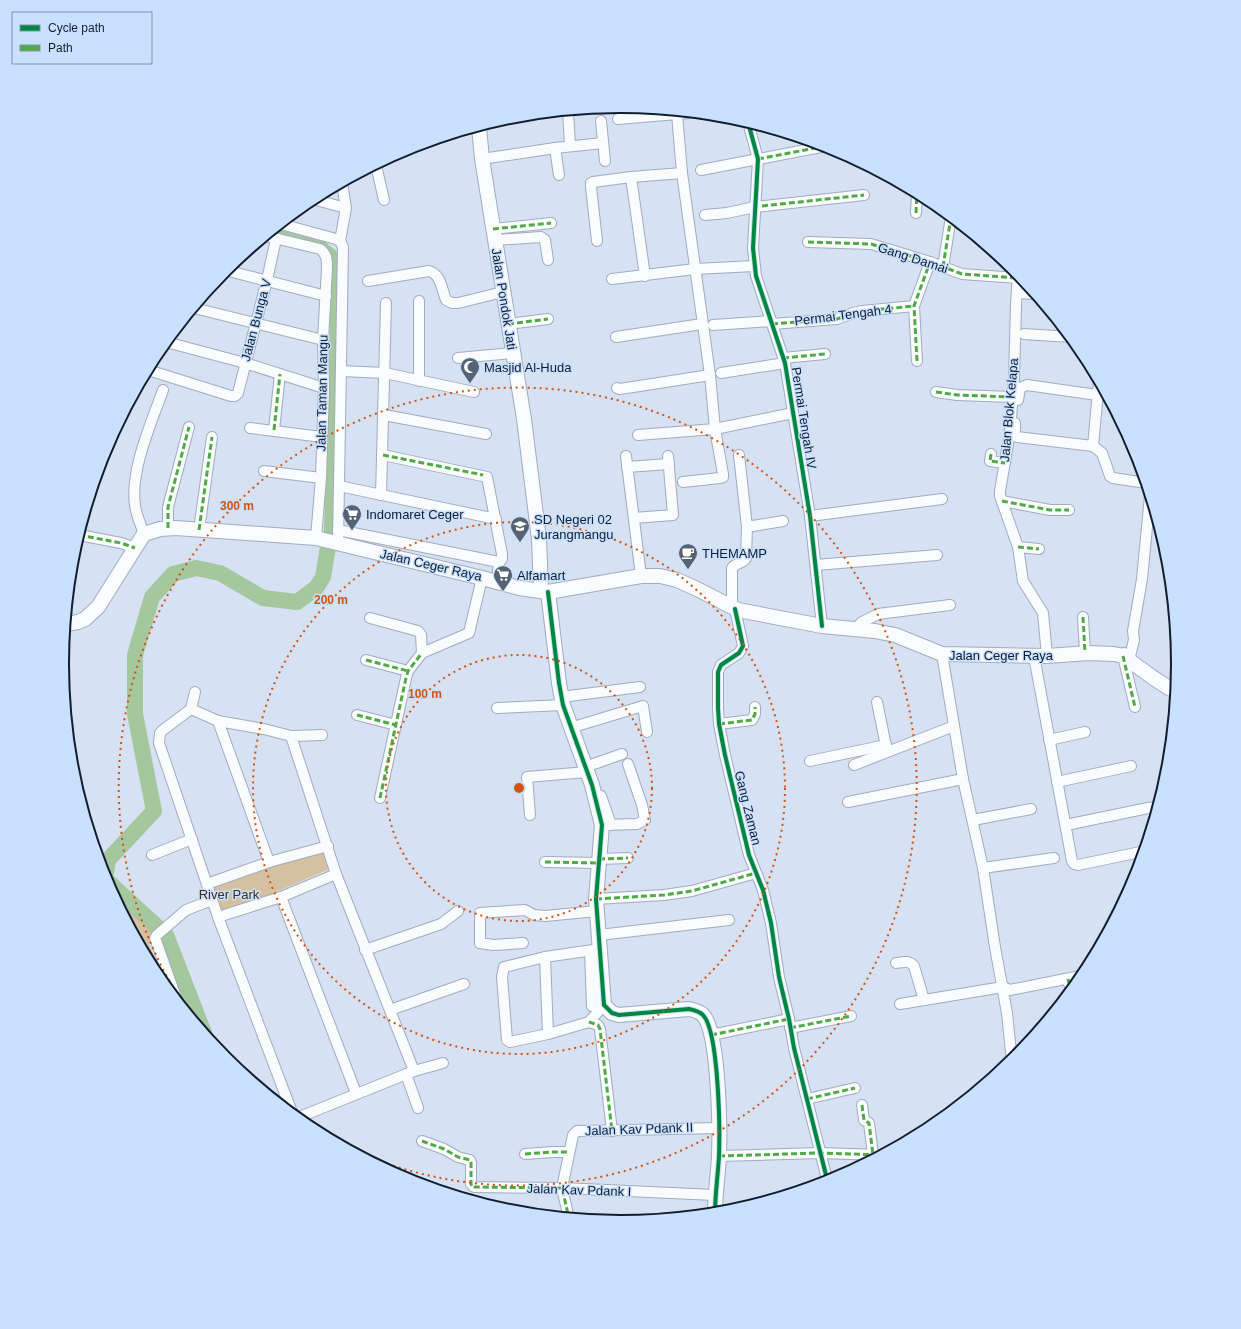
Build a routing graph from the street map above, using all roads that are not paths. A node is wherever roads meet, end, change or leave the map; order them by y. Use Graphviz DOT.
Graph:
graph roads {
  1 [pos="666,115"];
  2 [pos="568,116"];
  3 [pos="677,116"];
  4 [pos="618,119"];
  5 [pos="601,121"];
  6 [pos="752,130"];
  7 [pos="479,132"];
  8 [pos="603,143"];
  9 [pos="570,146"];
  10 [pos="555,148"];
  11 [pos="814,148"];
  12 [pos="482,159"];
  13 [pos="758,159"];
  14 [pos="605,160"];
  15 [pos="377,170"];
  16 [pos="701,170"];
  17 [pos="682,173"];
  18 [pos="559,175"];
  19 [pos="631,176"];
  20 [pos="343,188"];
  21 [pos="864,195"];
  22 [pos="384,200"];
  23 [pos="917,200"];
  24 [pos="321,201"];
  25 [pos="754,207"];
  26 [pos="346,208"];
  27 [pos="916,213"];
  28 [pos="705,216"];
  29 [pos="950,223"];
  30 [pos="551,224"];
  31 [pos="287,226"];
  32 [pos="494,235"];
  33 [pos="271,238"];
  34 [pos="340,241"];
  35 [pos="597,241"];
  36 [pos="808,242"];
  37 [pos="548,260"];
  38 [pos="930,262"];
  39 [pos="754,266"];
  40 [pos="943,267"];
  41 [pos="695,269"];
  42 [pos="234,272"];
  43 [pos="1010,275"];
  44 [pos="645,276"];
  45 [pos="267,280"];
  46 [pos="612,280"];
  47 [pos="368,281"];
  48 [pos="1018,283"];
  49 [pos="503,292"];
  50 [pos="1017,293"];
  51 [pos="1028,294"];
  52 [pos="326,296"];
  53 [pos="419,301"];
  54 [pos="386,303"];
  55 [pos="914,306"];
  56 [pos="199,309"];
  57 [pos="548,318"];
  58 [pos="772,322"];
  59 [pos="256,323"];
  60 [pos="508,324"];
  61 [pos="702,324"];
  62 [pos="713,325"];
  63 [pos="1024,334"];
  64 [pos="616,337"];
  65 [pos="1063,337"];
  66 [pos="323,340"];
  67 [pos="172,344"];
  68 [pos="513,353"];
  69 [pos="825,354"];
  70 [pos="458,358"];
  71 [pos="784,361"];
  72 [pos="917,361"];
  73 [pos="245,363"];
  74 [pos="344,371"];
  75 [pos="154,372"];
  76 [pos="385,373"];
  77 [pos="721,373"];
  78 [pos="280,374"];
  79 [pos="710,375"];
  80 [pos="419,381"];
  81 [pos="324,388"];
  82 [pos="616,388"];
  83 [pos="1098,389"];
  84 [pos="163,390"];
  85 [pos="474,392"];
  86 [pos="936,392"];
  87 [pos="1097,396"];
  88 [pos="1013,397"];
  89 [pos="793,413"];
  90 [pos="384,415"];
  91 [pos="189,427"];
  92 [pos="250,428"];
  93 [pos="717,428"];
  94 [pos="274,430"];
  95 [pos="486,434"];
  96 [pos="638,435"];
  97 [pos="212,437"];
  98 [pos="322,437"];
  99 [pos="1093,446"];
  100 [pos="991,454"];
  101 [pos="383,455"];
  102 [pos="739,455"];
  103 [pos="626,456"];
  104 [pos="1005,464"];
  105 [pos="627,467"];
  106 [pos="264,471"];
  107 [pos="321,478"];
  108 [pos="683,482"];
  109 [pos="1141,482"];
  110 [pos="339,486"];
  111 [pos="381,495"];
  112 [pos="942,499"];
  113 [pos="1002,501"];
  114 [pos="1149,508"];
  115 [pos="1069,510"];
  116 [pos="810,516"];
  117 [pos="634,518"];
  118 [pos="496,519"];
  119 [pos="783,521"];
  120 [pos="747,527"];
  121 [pos="168,528"];
  122 [pos="199,530"];
  123 [pos="144,534"];
  124 [pos="85,536"];
  125 [pos="317,538"];
  126 [pos="338,538"];
  127 [pos="1018,547"];
  128 [pos="135,548"];
  129 [pos="1039,549"];
  130 [pos="936,555"];
  131 [pos="499,562"];
  132 [pos="816,565"];
  133 [pos="641,576"];
  134 [pos="482,578"];
  135 [pos="497,581"];
  136 [pos="544,591"];
  137 [pos="950,605"];
  138 [pos="737,610"];
  139 [pos="1083,617"];
  140 [pos="370,618"];
  141 [pos="71,623"];
  142 [pos="822,626"];
  143 [pos="855,629"];
  144 [pos="422,653"];
  145 [pos="1085,653"];
  146 [pos="942,654"];
  147 [pos="1041,656"];
  148 [pos="366,660"];
  149 [pos="1125,660"];
  150 [pos="408,671"];
  151 [pos="640,687"];
  152 [pos="1171,689"];
  153 [pos="195,692"];
  154 [pos="562,701"];
  155 [pos="877,702"];
  156 [pos="755,707"];
  157 [pos="1135,707"];
  158 [pos="497,708"];
  159 [pos="191,710"];
  160 [pos="357,715"];
  161 [pos="218,721"];
  162 [pos="719,724"];
  163 [pos="396,725"];
  164 [pos="954,726"];
  165 [pos="570,728"];
  166 [pos="647,732"];
  167 [pos="1085,732"];
  168 [pos="322,735"];
  169 [pos="291,736"];
  170 [pos="1049,740"];
  171 [pos="887,748"];
  172 [pos="622,754"];
  173 [pos="810,761"];
  174 [pos="628,764"];
  175 [pos="854,765"];
  176 [pos="1131,766"];
  177 [pos="588,770"];
  178 [pos="963,779"];
  179 [pos="1057,782"];
  180 [pos="380,798"];
  181 [pos="848,802"];
  182 [pos="1153,808"];
  183 [pos="1031,809"];
  184 [pos="530,815"];
  185 [pos="973,820"];
  186 [pos="606,825"];
  187 [pos="1066,825"];
  188 [pos="192,839"];
  189 [pos="328,846"];
  190 [pos="1139,853"];
  191 [pos="152,855"];
  192 [pos="628,858"];
  193 [pos="1054,858"];
  194 [pos="599,861"];
  195 [pos="269,862"];
  196 [pos="545,862"];
  197 [pos="983,868"];
  198 [pos="756,873"];
  199 [pos="336,874"];
  200 [pos="207,884"];
  201 [pos="281,897"];
  202 [pos="212,900"];
  203 [pos="597,905"];
  204 [pos="458,911"];
  205 [pos="218,917"];
  206 [pos="729,920"];
  207 [pos="523,943"];
  208 [pos="596,945"];
  209 [pos="365,950"];
  210 [pos="545,957"];
  211 [pos="896,963"];
  212 [pos="1074,978"];
  213 [pos="1068,979"];
  214 [pos="170,983"];
  215 [pos="464,984"];
  216 [pos="1069,984"];
  217 [pos="1003,987"];
  218 [pos="924,1000"];
  219 [pos="900,1004"];
  220 [pos="598,1006"];
  221 [pos="390,1010"];
  222 [pos="851,1016"];
  223 [pos="589,1022"];
  224 [pos="790,1024"];
  225 [pos="548,1034"];
  226 [pos="711,1035"];
  227 [pos="1011,1053"];
  228 [pos="443,1063"];
  229 [pos="410,1072"];
  230 [pos="855,1088"];
  231 [pos="356,1093"];
  232 [pos="807,1099"];
  233 [pos="289,1105"];
  234 [pos="862,1105"];
  235 [pos="418,1108"];
  236 [pos="303,1115"];
  237 [pos="718,1128"];
  238 [pos="612,1131"];
  239 [pos="422,1141"];
  240 [pos="569,1152"];
  241 [pos="876,1152"];
  242 [pos="819,1153"];
  243 [pos="525,1154"];
  244 [pos="872,1155"];
  245 [pos="719,1156"];
  246 [pos="826,1176"];
  247 [pos="562,1188"];
  248 [pos="715,1195"];
  249 [pos="715,1207"];
  250 [pos="568,1213"];
  1 -- 4 [label="street"];
  2 -- 9 [label="street"];
  3 -- 17 [label="street"];
  5 -- 8 [label="street"];
  6 -- 13 [label="street, Permai Tengah IV"];
  7 -- 12 [label="main road, Jalan Pondok Jati"];
  8 -- 9 [label="street"];
  8 -- 14 [label="street"];
  9 -- 10 [label="street"];
  10 -- 12 [label="street"];
  10 -- 18 [label="street"];
  11 -- 13 [label="street"];
  12 -- 32 [label="main road, Jalan Pondok Jati"];
  13 -- 16 [label="street"];
  13 -- 25 [label="street, Permai Tengah IV"];
  15 -- 22 [label="street"];
  17 -- 19 [label="street"];
  17 -- 41 [label="street"];
  19 -- 35 [label="street"];
  19 -- 44 [label="street"];
  20 -- 26 [label="street"];
  21 -- 25 [label="street"];
  23 -- 27 [label="street"];
  24 -- 26 [label="street"];
  25 -- 28 [label="street"];
  25 -- 39 [label="street, Permai Tengah IV"];
  26 -- 34 [label="street"];
  29 -- 40 [label="street"];
  30 -- 32 [label="street"];
  31 -- 34 [label="street"];
  32 -- 37 [label="street"];
  32 -- 49 [label="main road, Jalan Pondok Jati"];
  33 -- 45 [label="street, Jalan Bunga V"];
  33 -- 52 [label="street, Jalan Taman Mangu"];
  34 -- 74 [label="street"];
  36 -- 38 [label="street, Gang Damai"];
  38 -- 40 [label="street, Gang Damai"];
  38 -- 55 [label="street"];
  39 -- 41 [label="street"];
  39 -- 58 [label="street, Permai Tengah IV"];
  40 -- 43 [label="street, Gang Damai"];
  41 -- 44 [label="street"];
  41 -- 61 [label="street"];
  42 -- 45 [label="street"];
  44 -- 46 [label="street"];
  45 -- 52 [label="street"];
  45 -- 59 [label="street, Jalan Bunga V"];
  47 -- 49 [label="street"];
  48 -- 50 [label="street, Jalan Blok Kelapa"];
  49 -- 60 [label="main road, Jalan Pondok Jati"];
  50 -- 51 [label="street"];
  50 -- 88 [label="street, Jalan Blok Kelapa"];
  52 -- 66 [label="street, Jalan Taman Mangu"];
  53 -- 80 [label="street"];
  54 -- 76 [label="street"];
  55 -- 58 [label="street, Permai Tengah 4"];
  55 -- 72 [label="street"];
  56 -- 59 [label="street"];
  57 -- 60 [label="street"];
  58 -- 62 [label="street, Permai Tengah 4"];
  58 -- 71 [label="street, Permai Tengah IV"];
  59 -- 66 [label="street"];
  59 -- 73 [label="street, Jalan Bunga V"];
  60 -- 68 [label="main road, Jalan Pondok Jati"];
  61 -- 64 [label="street"];
  61 -- 79 [label="street"];
  63 -- 65 [label="street"];
  66 -- 81 [label="street, Jalan Taman Mangu"];
  67 -- 73 [label="street"];
  68 -- 70 [label="street"];
  68 -- 136 [label="main road, Jalan Pondok Jati"];
  69 -- 71 [label="street"];
  71 -- 77 [label="street"];
  71 -- 89 [label="street, Permai Tengah IV"];
  73 -- 75 [label="street, Jalan Bunga V"];
  73 -- 78 [label="street"];
  74 -- 76 [label="street"];
  74 -- 110 [label="street"];
  76 -- 80 [label="street"];
  76 -- 90 [label="street"];
  78 -- 81 [label="street"];
  78 -- 94 [label="street"];
  79 -- 82 [label="street"];
  79 -- 93 [label="street"];
  80 -- 85 [label="street"];
  81 -- 98 [label="street, Jalan Taman Mangu"];
  83 -- 87 [label="street"];
  84 -- 123 [label="street"];
  86 -- 88 [label="street"];
  87 -- 99 [label="street"];
  87 -- 99 [label="street"];
  88 -- 104 [label="street, Jalan Blok Kelapa"];
  89 -- 93 [label="street"];
  89 -- 116 [label="street, Permai Tengah IV"];
  90 -- 95 [label="street"];
  90 -- 101 [label="street"];
  91 -- 121 [label="street"];
  92 -- 94 [label="street"];
  93 -- 96 [label="street"];
  93 -- 108 [label="street"];
  94 -- 98 [label="street"];
  97 -- 122 [label="street"];
  98 -- 107 [label="street, Jalan Taman Mangu"];
  99 -- 109 [label="street"];
  100 -- 104 [label="street"];
  101 -- 111 [label="street"];
  101 -- 118 [label="street"];
  102 -- 120 [label="street"];
  103 -- 105 [label="street"];
  104 -- 113 [label="street, Jalan Blok Kelapa"];
  105 -- 117 [label="street"];
  105 -- 117 [label="street"];
  106 -- 107 [label="street"];
  107 -- 125 [label="street, Jalan Taman Mangu"];
  110 -- 111 [label="street"];
  110 -- 126 [label="street"];
  111 -- 118 [label="street"];
  112 -- 116 [label="street"];
  113 -- 115 [label="street"];
  113 -- 127 [label="street, Jalan Blok Kelapa"];
  114 -- 149 [label="street"];
  116 -- 132 [label="street, Permai Tengah IV"];
  117 -- 133 [label="street"];
  118 -- 131 [label="street"];
  119 -- 120 [label="street"];
  120 -- 138 [label="street"];
  121 -- 122 [label="main road, Jalan Ceger Raya"];
  121 -- 123 [label="main road, Jalan Ceger Raya"];
  122 -- 125 [label="main road, Jalan Ceger Raya"];
  123 -- 128 [label="main road"];
  124 -- 128 [label="street"];
  125 -- 126 [label="main road, Jalan Ceger Raya"];
  126 -- 131 [label="street"];
  126 -- 134 [label="main road, Jalan Ceger Raya"];
  127 -- 129 [label="street"];
  127 -- 147 [label="street, Jalan Blok Kelapa"];
  128 -- 141 [label="main road"];
  130 -- 132 [label="street"];
  131 -- 135 [label="street"];
  132 -- 142 [label="street, Permai Tengah IV"];
  133 -- 136 [label="main road, Jalan Ceger Raya"];
  133 -- 138 [label="main road, Jalan Ceger Raya"];
  134 -- 135 [label="main road, Jalan Ceger Raya"];
  134 -- 144 [label="street"];
  135 -- 136 [label="main road, Jalan Ceger Raya"];
  136 -- 154 [label="main road, Jalan Pondok Jati"];
  137 -- 143 [label="street"];
  138 -- 142 [label="main road, Jalan Ceger Raya"];
  138 -- 162 [label="street, Gang Zaman"];
  139 -- 145 [label="street"];
  140 -- 144 [label="street"];
  142 -- 143 [label="main road, Jalan Ceger Raya"];
  143 -- 146 [label="main road, Jalan Ceger Raya"];
  144 -- 150 [label="street"];
  145 -- 147 [label="main road, Jalan Ceger Raya"];
  145 -- 149 [label="main road, Jalan Ceger Raya"];
  146 -- 147 [label="main road, Jalan Ceger Raya"];
  146 -- 164 [label="street"];
  147 -- 170 [label="street, Jalan Blok Kelapa"];
  148 -- 150 [label="street"];
  149 -- 152 [label="main road, Jalan Ceger Raya"];
  149 -- 157 [label="street"];
  150 -- 163 [label="street"];
  151 -- 154 [label="street"];
  153 -- 159 [label="street"];
  154 -- 158 [label="street"];
  154 -- 165 [label="main road, Jalan Pondok Jati"];
  155 -- 171 [label="street"];
  156 -- 162 [label="street"];
  159 -- 161 [label="street"];
  159 -- 188 [label="street"];
  160 -- 163 [label="street"];
  161 -- 169 [label="street"];
  161 -- 195 [label="street"];
  162 -- 198 [label="street, Gang Zaman"];
  163 -- 180 [label="street"];
  164 -- 171 [label="street"];
  164 -- 178 [label="street"];
  165 -- 166 [label="street"];
  165 -- 177 [label="main road, Jalan Pondok Jati"];
  167 -- 170 [label="street"];
  168 -- 169 [label="street"];
  169 -- 189 [label="street"];
  170 -- 179 [label="street, Jalan Blok Kelapa"];
  171 -- 173 [label="street"];
  171 -- 175 [label="street"];
  172 -- 177 [label="street"];
  174 -- 186 [label="street"];
  176 -- 179 [label="street"];
  177 -- 184 [label="street"];
  177 -- 186 [label="main road, Jalan Pondok Jati"];
  178 -- 181 [label="street"];
  178 -- 185 [label="street"];
  179 -- 187 [label="street, Jalan Blok Kelapa"];
  182 -- 187 [label="street"];
  183 -- 185 [label="street"];
  185 -- 197 [label="street"];
  186 -- 194 [label="main road, Jalan Pondok Jati"];
  187 -- 190 [label="street, Jalan Blok Kelapa"];
  188 -- 191 [label="street"];
  188 -- 200 [label="street"];
  189 -- 195 [label="street"];
  189 -- 199 [label="street"];
  192 -- 194 [label="street"];
  193 -- 197 [label="street"];
  194 -- 196 [label="street"];
  194 -- 203 [label="main road, Jalan Pondok Jati"];
  195 -- 200 [label="street"];
  197 -- 217 [label="street"];
  198 -- 203 [label="street"];
  198 -- 224 [label="street, Gang Zaman"];
  199 -- 201 [label="street"];
  199 -- 209 [label="street"];
  200 -- 202 [label="street"];
  201 -- 205 [label="street"];
  201 -- 231 [label="street"];
  202 -- 205 [label="street"];
  202 -- 214 [label="street"];
  203 -- 207 [label="street"];
  203 -- 208 [label="main road, Jalan Pondok Jati"];
  204 -- 209 [label="street"];
  205 -- 233 [label="street"];
  206 -- 208 [label="street"];
  208 -- 210 [label="street"];
  208 -- 220 [label="main road, Jalan Pondok Jati"];
  209 -- 221 [label="street"];
  210 -- 225 [label="street"];
  210 -- 225 [label="street"];
  211 -- 218 [label="street"];
  212 -- 213 [label="street"];
  213 -- 216 [label="street"];
  213 -- 217 [label="street"];
  215 -- 221 [label="street"];
  217 -- 218 [label="street"];
  217 -- 227 [label="street"];
  218 -- 219 [label="street"];
  220 -- 223 [label="street"];
  220 -- 226 [label="main road"];
  221 -- 229 [label="street"];
  222 -- 224 [label="street"];
  223 -- 225 [label="street"];
  223 -- 238 [label="street"];
  224 -- 226 [label="street"];
  224 -- 232 [label="street, Gang Zaman"];
  226 -- 237 [label="main road"];
  228 -- 229 [label="street"];
  229 -- 231 [label="street"];
  229 -- 235 [label="street"];
  230 -- 232 [label="street"];
  231 -- 236 [label="street"];
  232 -- 242 [label="street, Gang Zaman"];
  234 -- 241 [label="street"];
  237 -- 238 [label="street, Jalan Kav Pdank II"];
  237 -- 245 [label="main road"];
  238 -- 240 [label="street, Jalan Kav Pdank II"];
  239 -- 247 [label="street, Jalan Kav Pdank I"];
  240 -- 243 [label="street"];
  240 -- 247 [label="street, Jalan Kav Pdank II"];
  242 -- 244 [label="street"];
  242 -- 245 [label="street"];
  242 -- 246 [label="street, Gang Zaman"];
  245 -- 248 [label="main road"];
  247 -- 248 [label="street, Jalan Kav Pdank I"];
  247 -- 250 [label="street, Jalan Kav Pdank II"];
  248 -- 249 [label="main road"];
}
